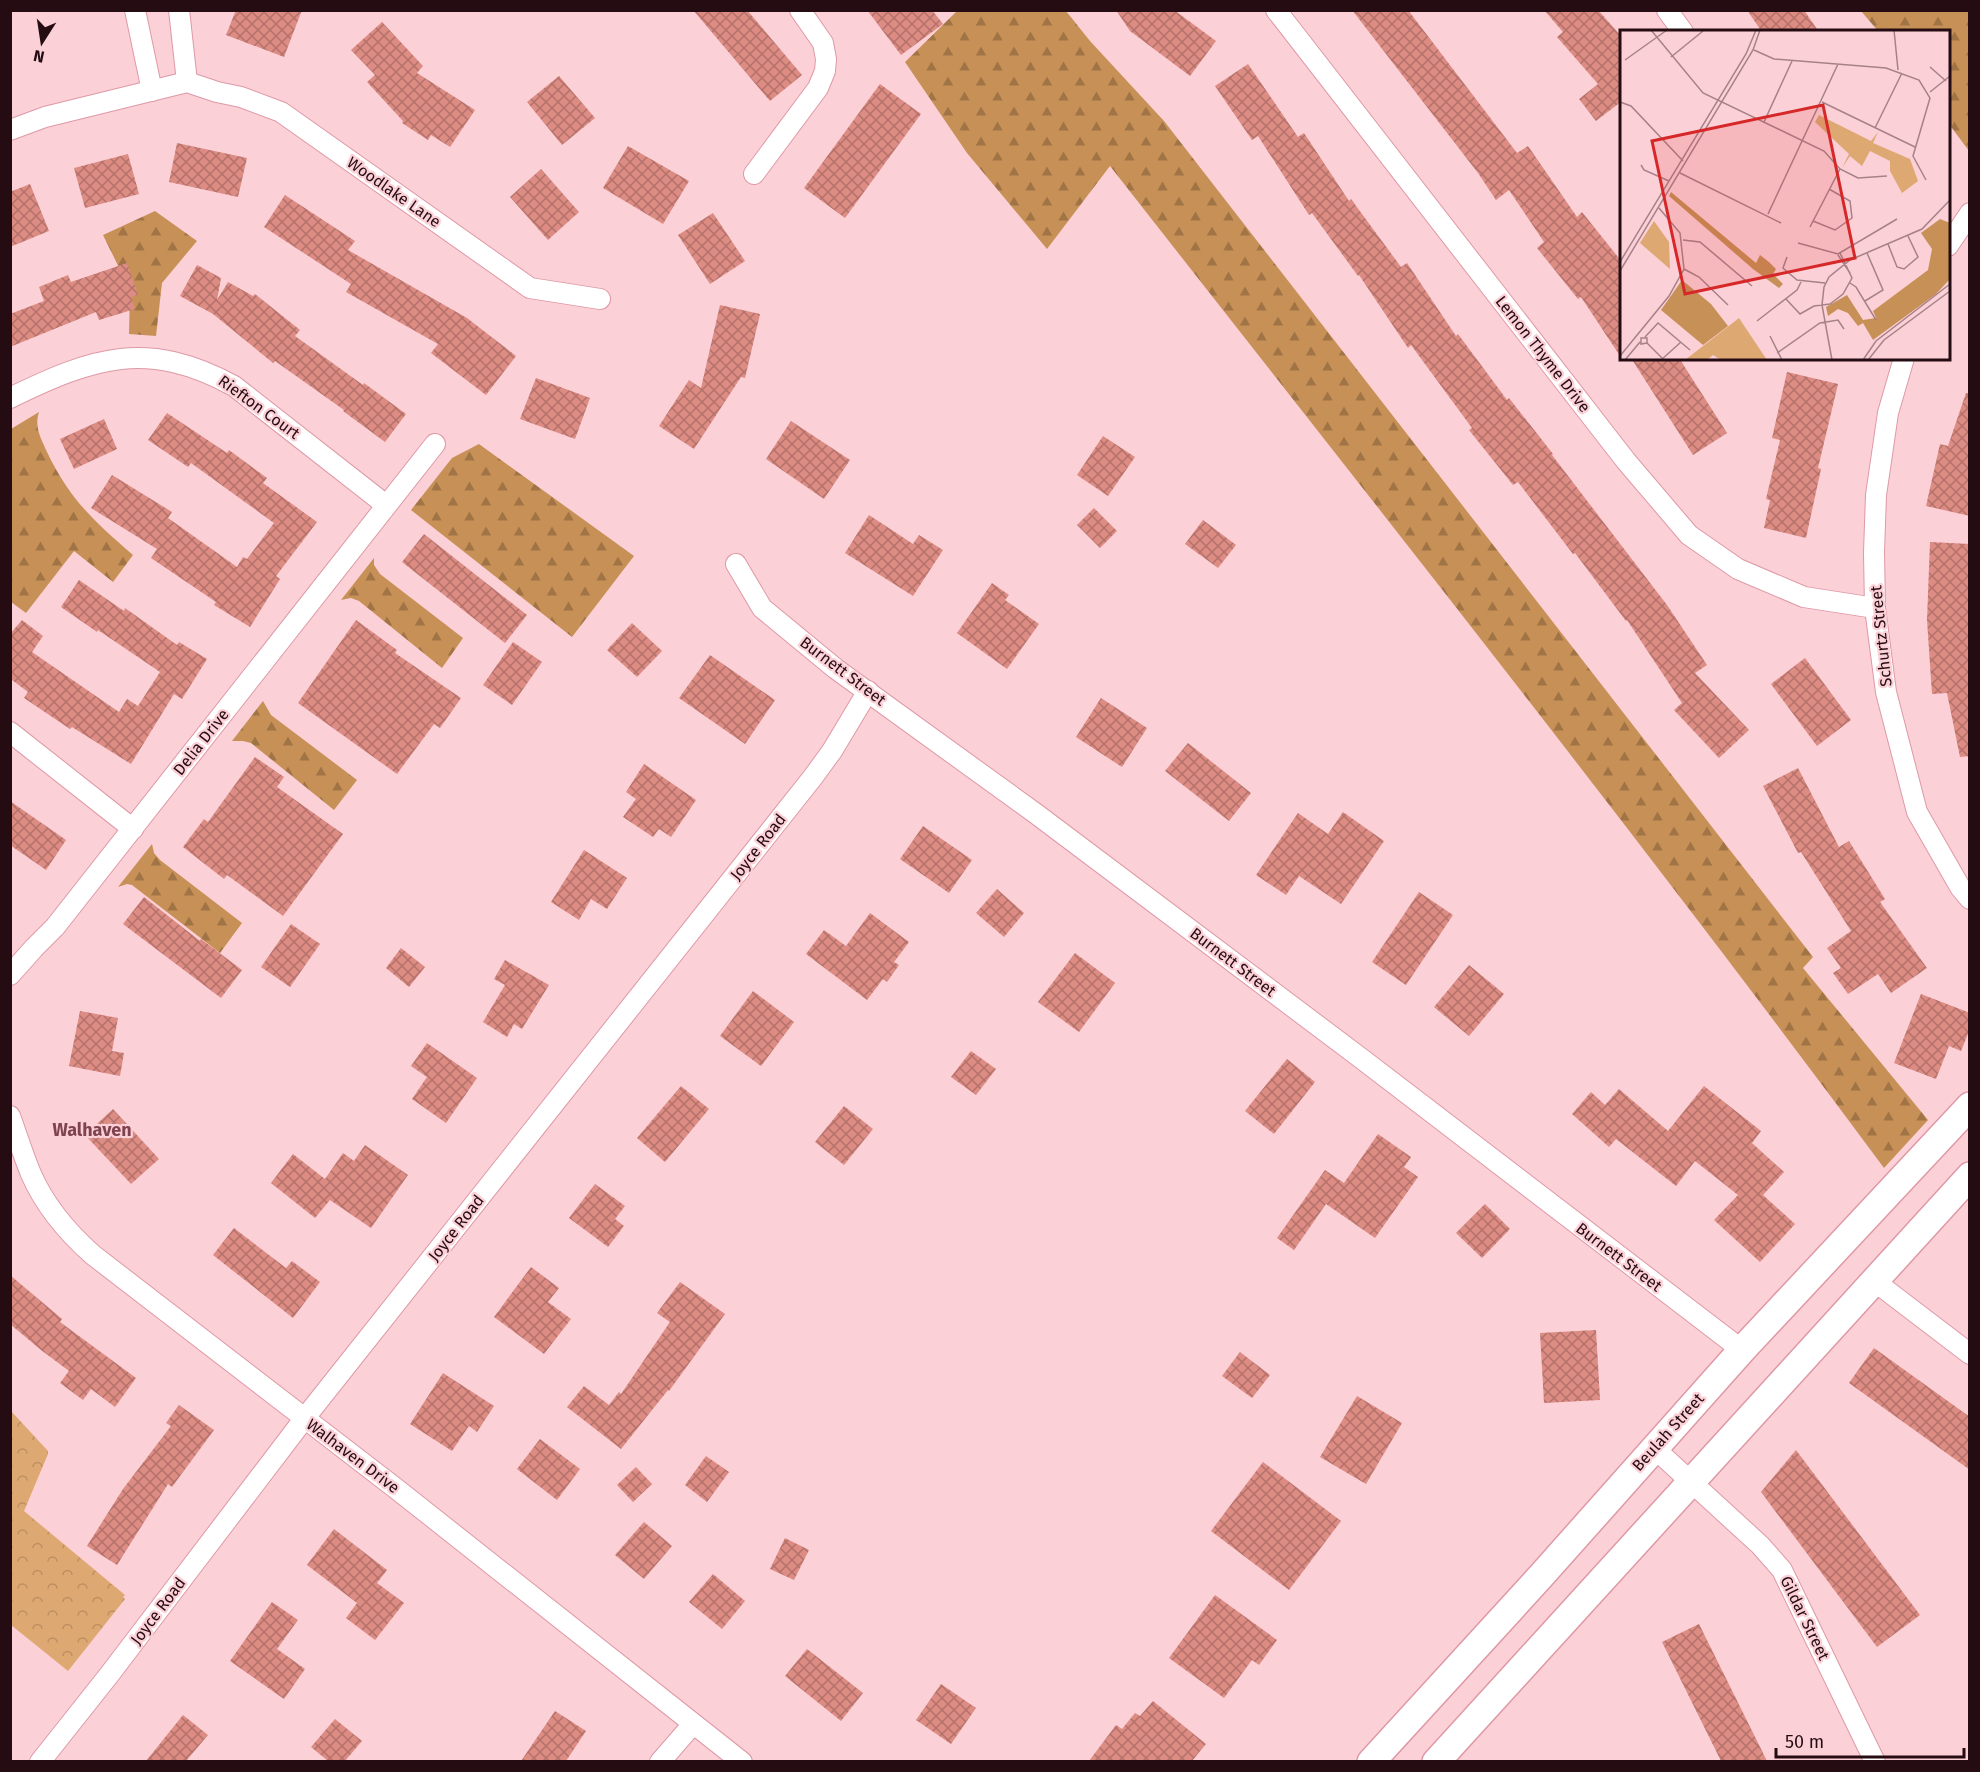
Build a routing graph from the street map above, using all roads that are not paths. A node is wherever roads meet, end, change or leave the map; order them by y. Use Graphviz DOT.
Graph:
graph roads {
  1 [pos="135,10"];
  2 [pos="178,10"];
  3 [pos="800,10"];
  4 [pos="1276,10"];
  5 [pos="1667,10"];
  6 [pos="1682,30"];
  7 [pos="187,82"];
  8 [pos="152,91"];
  9 [pos="10,130"];
  10 [pos="754,174"];
  11 [pos="1970,213"];
  12 [pos="1950,243"];
  13 [pos="600,299"];
  14 [pos="1903,360"];
  15 [pos="10,398"];
  16 [pos="435,444"];
  17 [pos="387,504"];
  18 [pos="736,564"];
  19 [pos="1875,608"];
  20 [pos="868,691"];
  21 [pos="10,732"];
  22 [pos="133,829"];
  23 [pos="1970,899"];
  24 [pos="10,975"];
  25 [pos="1970,1106"];
  26 [pos="10,1116"];
  27 [pos="1970,1176"];
  28 [pos="1873,1280"];
  29 [pos="1742,1350"];
  30 [pos="1970,1354"];
  31 [pos="304,1419"];
  32 [pos="1653,1447"];
  33 [pos="1691,1482"];
  34 [pos="693,1724"];
  35 [pos="40,1761"];
  36 [pos="660,1761"];
  37 [pos="742,1761"];
  38 [pos="1371,1761"];
  39 [pos="1436,1761"];
  40 [pos="1875,1761"];
  1 -- 8 [label="street"];
  2 -- 7 [label="street"];
  3 -- 10 [label="street"];
  4 -- 19 [label="street, Lemon Thyme Drive"];
  5 -- 6 [label="street"];
  7 -- 8 [label="street"];
  7 -- 13 [label="street, Woodlake Lane"];
  8 -- 9 [label="street"];
  11 -- 12 [label="street"];
  14 -- 19 [label="street, Schurtz Street"];
  15 -- 17 [label="street, Riefton Court"];
  16 -- 17 [label="street, Delia Drive"];
  17 -- 22 [label="street, Delia Drive"];
  18 -- 20 [label="street, Burnett Street"];
  19 -- 23 [label="street, Schurtz Street"];
  20 -- 29 [label="street, Burnett Street"];
  20 -- 31 [label="street, Joyce Road"];
  21 -- 22 [label="street"];
  22 -- 24 [label="street, Delia Drive"];
  25 -- 29 [label="main road, Beulah Street"];
  26 -- 31 [label="street, Walhaven Drive"];
  27 -- 28 [label="main road"];
  28 -- 30 [label="street"];
  28 -- 33 [label="main road"];
  29 -- 32 [label="main road, Beulah Street"];
  31 -- 34 [label="street, Walhaven Drive"];
  31 -- 35 [label="street, Joyce Road"];
  32 -- 33 [label="street, Gildar Street"];
  32 -- 38 [label="main road, Beulah Street"];
  33 -- 39 [label="main road"];
  33 -- 40 [label="street, Gildar Street"];
  34 -- 36 [label="street"];
  34 -- 37 [label="street, Walhaven Drive"];
}
